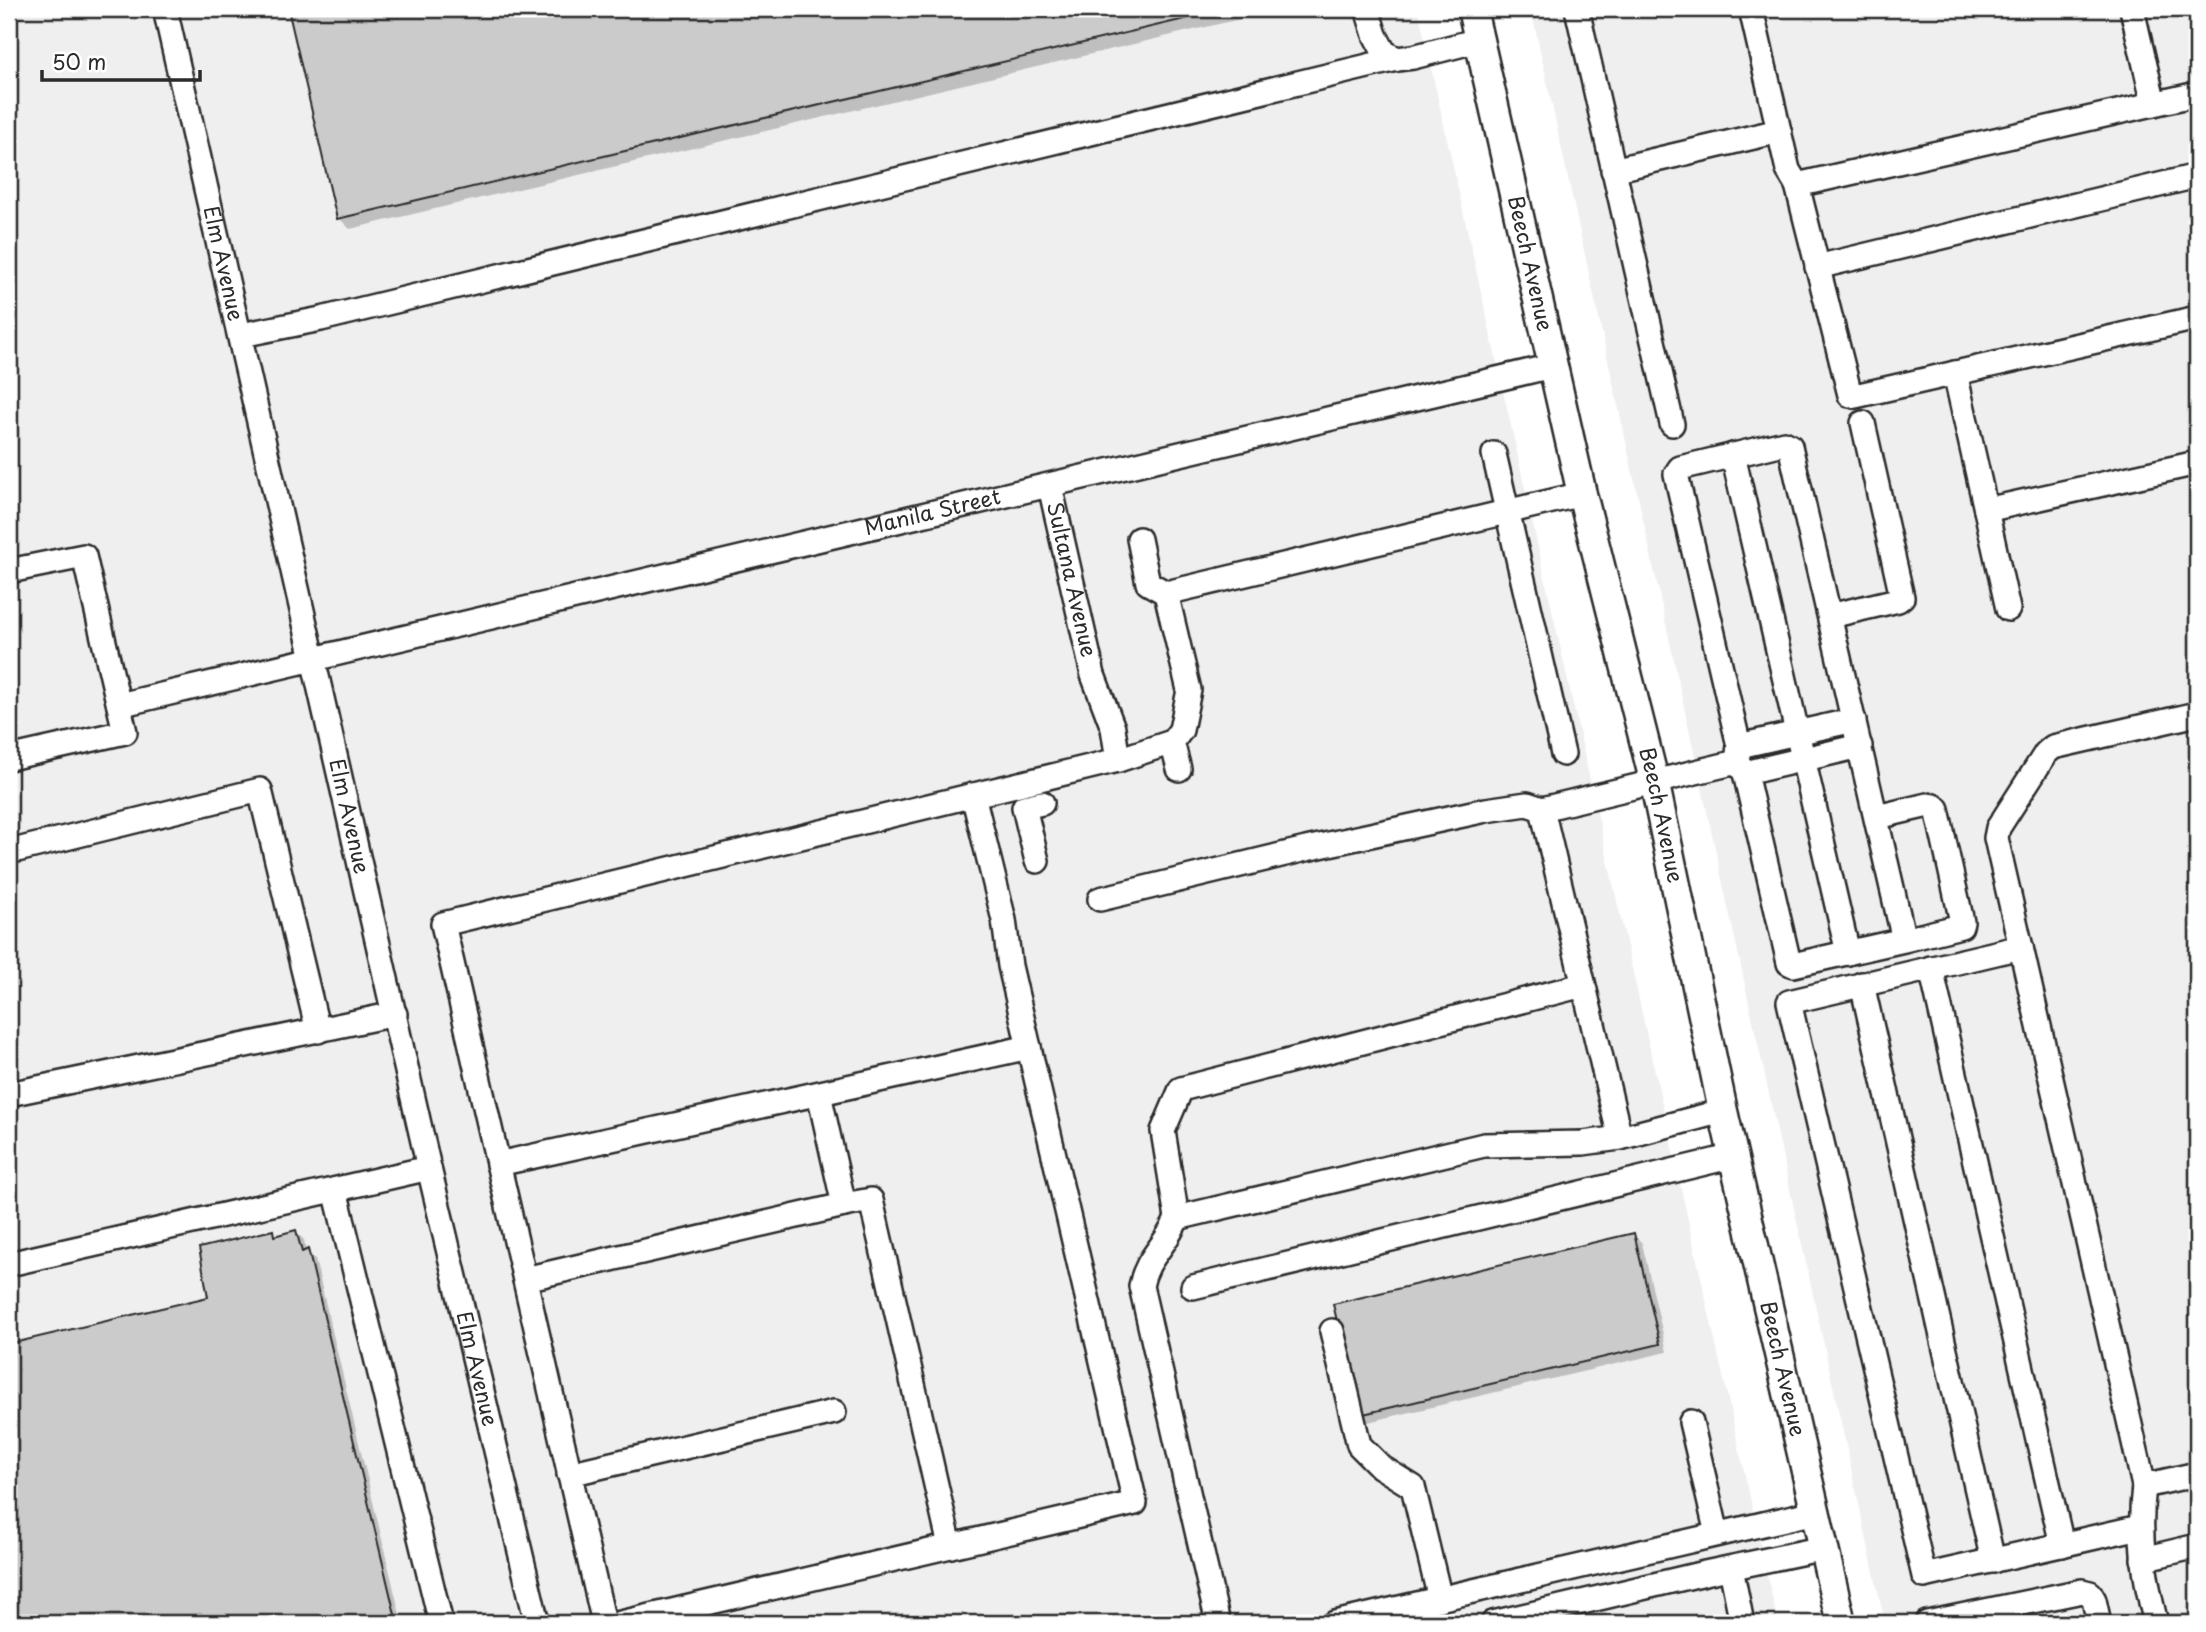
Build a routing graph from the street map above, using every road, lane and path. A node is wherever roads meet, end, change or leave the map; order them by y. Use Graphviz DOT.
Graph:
graph roads {
  1 [pos="165,9"];
  2 [pos="1367,9"];
  3 [pos="1472,9"];
  4 [pos="1577,9"];
  5 [pos="1751,9"];
  6 [pos="2132,9"];
  7 [pos="1479,40"];
  8 [pos="1397,59"];
  9 [pos="2197,94"];
  10 [pos="2154,104"];
  11 [pos="1779,131"];
  12 [pos="1613,170"];
  13 [pos="2197,176"];
  14 [pos="1797,185"];
  15 [pos="1817,267"];
  16 [pos="2197,318"];
  17 [pos="241,335"];
  18 [pos="1552,366"];
  19 [pos="1955,373"];
  20 [pos="1863,423"];
  21 [pos="1672,425"];
  22 [pos="1494,454"];
  23 [pos="1733,455"];
  24 [pos="2197,463"];
  25 [pos="1050,486"];
  26 [pos="1582,494"];
  27 [pos="1986,510"];
  28 [pos="1507,511"];
  29 [pos="1139,538"];
  30 [pos="9,571"];
  31 [pos="1166,593"];
  32 [pos="2008,609"];
  33 [pos="1830,616"];
  34 [pos="314,659"];
  35 [pos="119,705"];
  36 [pos="2197,714"];
  37 [pos="1854,720"];
  38 [pos="1797,733"];
  39 [pos="1172,742"];
  40 [pos="1860,746"];
  41 [pos="1563,754"];
  42 [pos="9,758"];
  43 [pos="1803,759"];
  44 [pos="1118,760"];
  45 [pos="1740,760"];
  46 [pos="1178,769"];
  47 [pos="1654,780"];
  48 [pos="973,795"];
  49 [pos="1042,803"];
  50 [pos="1542,809"];
  51 [pos="1877,817"];
  52 [pos="9,852"];
  53 [pos="1037,861"];
  54 [pos="1100,899"];
  55 [pos="1905,940"];
  56 [pos="2021,947"];
  57 [pos="1848,953"];
  58 [pos="1931,968"];
  59 [pos="1862,984"];
  60 [pos="1583,985"];
  61 [pos="395,1014"];
  62 [pos="318,1031"];
  63 [pos="1029,1047"];
  64 [pos="9,1094"];
  65 [pos="819,1094"];
  66 [pos="1723,1111"];
  67 [pos="1620,1138"];
  68 [pos="1734,1156"];
  69 [pos="498,1164"];
  70 [pos="429,1167"];
  71 [pos="335,1189"];
  72 [pos="844,1205"];
  73 [pos="1177,1218"];
  74 [pos="9,1264"];
  75 [pos="525,1279"];
  76 [pos="1193,1287"];
  77 [pos="1332,1331"];
  78 [pos="834,1412"];
  79 [pos="1690,1422"];
  80 [pos="569,1474"];
  81 [pos="2197,1474"];
  82 [pos="2144,1486"];
  83 [pos="1815,1512"];
  84 [pos="2140,1527"];
  85 [pos="1717,1534"];
  86 [pos="2062,1545"];
  87 [pos="950,1546"];
  88 [pos="2197,1546"];
  89 [pos="1824,1548"];
  90 [pos="2143,1559"];
  91 [pos="1993,1561"];
  92 [pos="1731,1568"];
  93 [pos="1440,1599"];
  94 [pos="1507,1622"];
  95 [pos="441,1623"];
  96 [pos="537,1623"];
  97 [pos="604,1623"];
  98 [pos="621,1623"];
  99 [pos="1218,1623"];
  100 [pos="1335,1623"];
  101 [pos="1742,1623"];
  102 [pos="1841,1623"];
  103 [pos="1933,1623"];
  104 [pos="2099,1623"];
  105 [pos="2156,1623"];
  1 -- 17 [label="street, Elm Avenue"];
  2 -- 8 [label="street"];
  3 -- 7 [label="main road, Beech Avenue"];
  4 -- 12 [label="street"];
  5 -- 11 [label="street"];
  6 -- 10 [label="street"];
  7 -- 8 [label="street"];
  7 -- 18 [label="main road, Beech Avenue"];
  8 -- 17 [label="street"];
  9 -- 10 [label="street"];
  10 -- 14 [label="street"];
  11 -- 12 [label="street"];
  11 -- 14 [label="street"];
  12 -- 21 [label="street"];
  13 -- 15 [label="street"];
  14 -- 15 [label="street"];
  15 -- 19 [label="street"];
  16 -- 19 [label="street"];
  17 -- 34 [label="street, Elm Avenue"];
  18 -- 25 [label="street, Manila Street"];
  18 -- 26 [label="main road, Beech Avenue"];
  19 -- 27 [label="street"];
  20 -- 33 [label="street"];
  22 -- 28 [label="street"];
  23 -- 33 [label="street"];
  23 -- 38 [label="street"];
  23 -- 45 [label="street"];
  24 -- 27 [label="street"];
  25 -- 34 [label="street, Manila Street"];
  25 -- 44 [label="street, Sultana Avenue"];
  26 -- 28 [label="street"];
  26 -- 47 [label="main road, Beech Avenue"];
  27 -- 32 [label="street"];
  28 -- 31 [label="street"];
  28 -- 41 [label="street"];
  29 -- 31 [label="street"];
  30 -- 35 [label="street"];
  31 -- 39 [label="street"];
  33 -- 37 [label="street"];
  34 -- 35 [label="street, Manila Street"];
  34 -- 61 [label="street, Elm Avenue"];
  35 -- 42 [label="street"];
  36 -- 56 [label="street"];
  37 -- 38 [label="street"];
  37 -- 40 [label="street"];
  38 -- 43 [label="street"];
  38 -- 45 [label="street"];
  39 -- 44 [label="street"];
  39 -- 46 [label="street"];
  40 -- 43 [label="street"];
  40 -- 51 [label="street"];
  43 -- 45 [label="street"];
  43 -- 57 [label="street"];
  44 -- 48 [label="street"];
  45 -- 47 [label="street"];
  45 -- 57 [label="street"];
  47 -- 50 [label="street"];
  47 -- 66 [label="main road, Beech Avenue"];
  48 -- 63 [label="street"];
  48 -- 69 [label="street"];
  49 -- 53 [label="street"];
  50 -- 54 [label="street"];
  50 -- 60 [label="street"];
  51 -- 55 [label="street"];
  51 -- 55 [label="street"];
  52 -- 62 [label="street"];
  55 -- 57 [label="street"];
  56 -- 58 [label="street"];
  56 -- 82 [label="street"];
  58 -- 59 [label="street"];
  58 -- 86 [label="street"];
  59 -- 91 [label="street"];
  59 -- 91 [label="street"];
  60 -- 67 [label="street"];
  60 -- 73 [label="street"];
  61 -- 62 [label="street"];
  61 -- 70 [label="street, Elm Avenue"];
  62 -- 64 [label="street"];
  63 -- 65 [label="street"];
  63 -- 87 [label="street"];
  65 -- 69 [label="street"];
  65 -- 72 [label="street"];
  66 -- 67 [label="street"];
  66 -- 68 [label="main road, Beech Avenue"];
  67 -- 73 [label="street"];
  68 -- 76 [label="street"];
  68 -- 83 [label="main road, Beech Avenue"];
  69 -- 75 [label="street"];
  70 -- 71 [label="street"];
  70 -- 96 [label="street, Elm Avenue"];
  71 -- 74 [label="street"];
  71 -- 95 [label="street"];
  72 -- 75 [label="street"];
  72 -- 87 [label="street"];
  73 -- 99 [label="street"];
  75 -- 80 [label="street"];
  77 -- 93 [label="street"];
  78 -- 80 [label="street"];
  79 -- 85 [label="street"];
  80 -- 97 [label="street"];
  81 -- 82 [label="street"];
  82 -- 84 [label="street"];
  83 -- 85 [label="street"];
  83 -- 89 [label="main road, Beech Avenue"];
  84 -- 86 [label="street"];
  84 -- 90 [label="street"];
  85 -- 93 [label="street"];
  86 -- 91 [label="street"];
  87 -- 98 [label="street"];
  88 -- 90 [label="street"];
  89 -- 92 [label="street"];
  89 -- 102 [label="main road, Beech Avenue"];
  90 -- 105 [label="street"];
  92 -- 94 [label="street"];
  92 -- 101 [label="street"];
  93 -- 100 [label="street"];
  103 -- 104 [label="street"];
}
